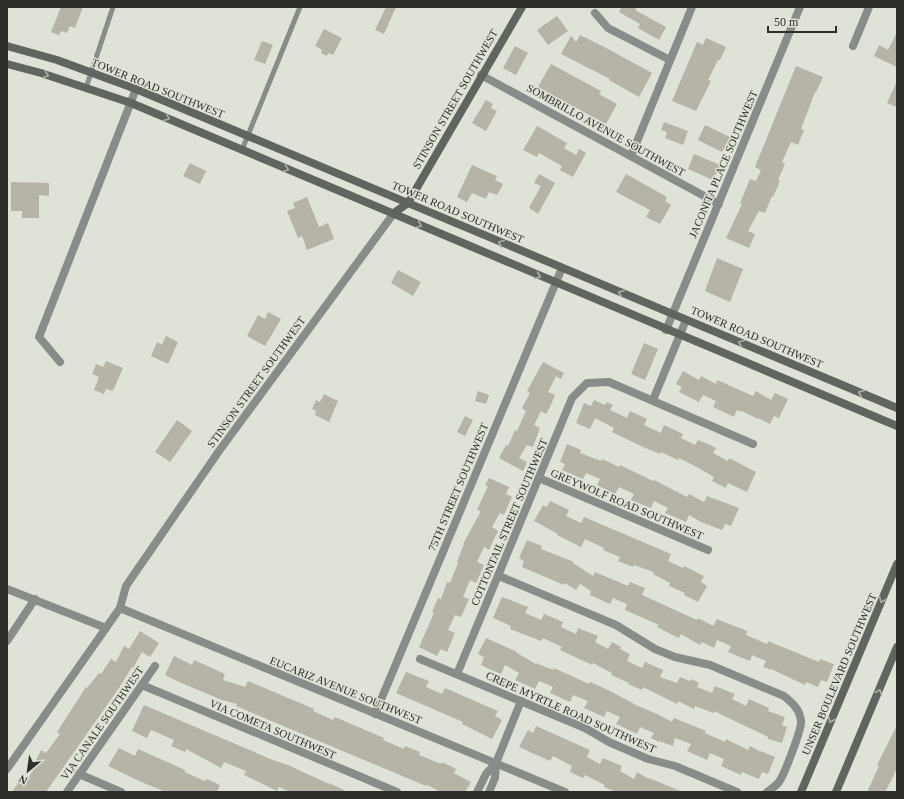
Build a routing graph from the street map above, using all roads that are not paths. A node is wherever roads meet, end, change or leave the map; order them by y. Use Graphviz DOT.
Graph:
graph roads {
  1 [pos="113,7"];
  2 [pos="300,7"];
  3 [pos="522,7"];
  4 [pos="692,7"];
  5 [pos="800,7"];
  6 [pos="869,7"];
  7 [pos="596,14"];
  8 [pos="7,46"];
  9 [pos="853,46"];
  10 [pos="670,60"];
  11 [pos="8,67"];
  12 [pos="90,72"];
  13 [pos="481,75"];
  14 [pos="86,88"];
  15 [pos="136,89"];
  16 [pos="131,103"];
  17 [pos="247,136"];
  18 [pos="242,150"];
  19 [pos="631,156"];
  20 [pos="408,203"];
  21 [pos="719,204"];
  22 [pos="394,213"];
  23 [pos="562,268"];
  24 [pos="555,283"];
  25 [pos="673,314"];
  26 [pos="686,320"];
  27 [pos="666,330"];
  28 [pos="680,335"];
  29 [pos="60,362"];
  30 [pos="653,400"];
  31 [pos="897,408"];
  32 [pos="888,422"];
  33 [pos="897,426"];
  34 [pos="897,432"];
  35 [pos="753,444"];
  36 [pos="539,478"];
  37 [pos="708,550"];
  38 [pos="897,564"];
  39 [pos="499,576"];
  40 [pos="7,589"];
  41 [pos="35,599"];
  42 [pos="120,608"];
  43 [pos="106,628"];
  44 [pos="7,641"];
  45 [pos="897,647"];
  46 [pos="420,659"];
  47 [pos="155,666"];
  48 [pos="457,674"];
  49 [pos="142,685"];
  50 [pos="522,700"];
  51 [pos="375,714"];
  52 [pos="496,763"];
  53 [pos="7,769"];
  54 [pos="79,774"];
  55 [pos="67,792"];
  56 [pos="121,792"];
  57 [pos="397,792"];
  58 [pos="477,792"];
  59 [pos="489,792"];
  60 [pos="565,792"];
  61 [pos="737,792"];
  62 [pos="767,792"];
  63 [pos="801,792"];
  64 [pos="836,792"];
  1 -- 12 [label="lane"];
  2 -- 17 [label="lane"];
  3 -- 13 [label="street, STINSON STREET SOUTHWEST"];
  4 -- 10 [label="street"];
  5 -- 21 [label="street, JACONITA PLACE SOUTHWEST"];
  6 -- 9 [label="street"];
  7 -- 10 [label="street"];
  8 -- 12 [label="street, TOWER ROAD SOUTHWEST"];
  10 -- 19 [label="street"];
  11 -- 14 [label="street, one-way"];
  12 -- 14 [label="lane"];
  12 -- 15 [label="street, TOWER ROAD SOUTHWEST"];
  13 -- 19 [label="street, SOMBRILLO AVENUE SOUTHWEST"];
  13 -- 20 [label="street, STINSON STREET SOUTHWEST"];
  14 -- 16 [label="street"];
  15 -- 16 [label="street"];
  15 -- 17 [label="street, TOWER ROAD SOUTHWEST"];
  16 -- 18 [label="street, one-way"];
  16 -- 29 [label="street"];
  17 -- 18 [label="lane"];
  17 -- 20 [label="street, TOWER ROAD SOUTHWEST"];
  18 -- 22 [label="street, one-way"];
  19 -- 21 [label="street, SOMBRILLO AVENUE SOUTHWEST"];
  20 -- 22 [label="street, STINSON STREET SOUTHWEST"];
  23 -- 20 [label="street, TOWER ROAD SOUTHWEST, one-way"];
  21 -- 25 [label="street, JACONITA PLACE SOUTHWEST"];
  22 -- 24 [label="street, one-way"];
  22 -- 42 [label="street, STINSON STREET SOUTHWEST"];
  23 -- 24 [label="street, 75TH STREET SOUTHWEST"];
  25 -- 23 [label="street, TOWER ROAD SOUTHWEST, one-way"];
  24 -- 27 [label="street"];
  24 -- 51 [label="street, 75TH STREET SOUTHWEST"];
  25 -- 26 [label="street, TOWER ROAD SOUTHWEST"];
  25 -- 27 [label="street, JACONITA PLACE SOUTHWEST"];
  26 -- 28 [label="street"];
  31 -- 26 [label="street, TOWER ROAD SOUTHWEST, one-way"];
  27 -- 28 [label="street"];
  28 -- 30 [label="street"];
  28 -- 32 [label="street"];
  30 -- 35 [label="street"];
  30 -- 36 [label="street, COTTONTAIL STREET SOUTHWEST"];
  32 -- 33 [label="street"];
  32 -- 34 [label="street"];
  36 -- 37 [label="street, GREYWOLF ROAD SOUTHWEST"];
  36 -- 39 [label="street, COTTONTAIL STREET SOUTHWEST"];
  38 -- 63 [label="street, UNSER BOULEVARD SOUTHWEST, one-way"];
  39 -- 48 [label="street, COTTONTAIL STREET SOUTHWEST"];
  39 -- 62 [label="street"];
  40 -- 41 [label="street"];
  41 -- 43 [label="street"];
  41 -- 44 [label="street"];
  42 -- 43 [label="street, STINSON STREET SOUTHWEST"];
  42 -- 51 [label="street, EUCARIZ AVENUE SOUTHWEST"];
  43 -- 53 [label="street, STINSON STREET SOUTHWEST"];
  64 -- 45 [label="street, one-way"];
  46 -- 48 [label="street, CREPE MYRTLE ROAD SOUTHWEST"];
  47 -- 49 [label="street, VIA CANALE SOUTHWEST"];
  48 -- 50 [label="street, CREPE MYRTLE ROAD SOUTHWEST"];
  49 -- 54 [label="street, VIA CANALE SOUTHWEST"];
  49 -- 57 [label="street, VIA COMETA SOUTHWEST"];
  50 -- 52 [label="street"];
  50 -- 61 [label="street, CREPE MYRTLE ROAD SOUTHWEST"];
  51 -- 52 [label="street, EUCARIZ AVENUE SOUTHWEST"];
  52 -- 58 [label="street"];
  52 -- 59 [label="street"];
  52 -- 60 [label="street, EUCARIZ AVENUE SOUTHWEST"];
  54 -- 55 [label="street, VIA CANALE SOUTHWEST"];
  54 -- 56 [label="street"];
}
